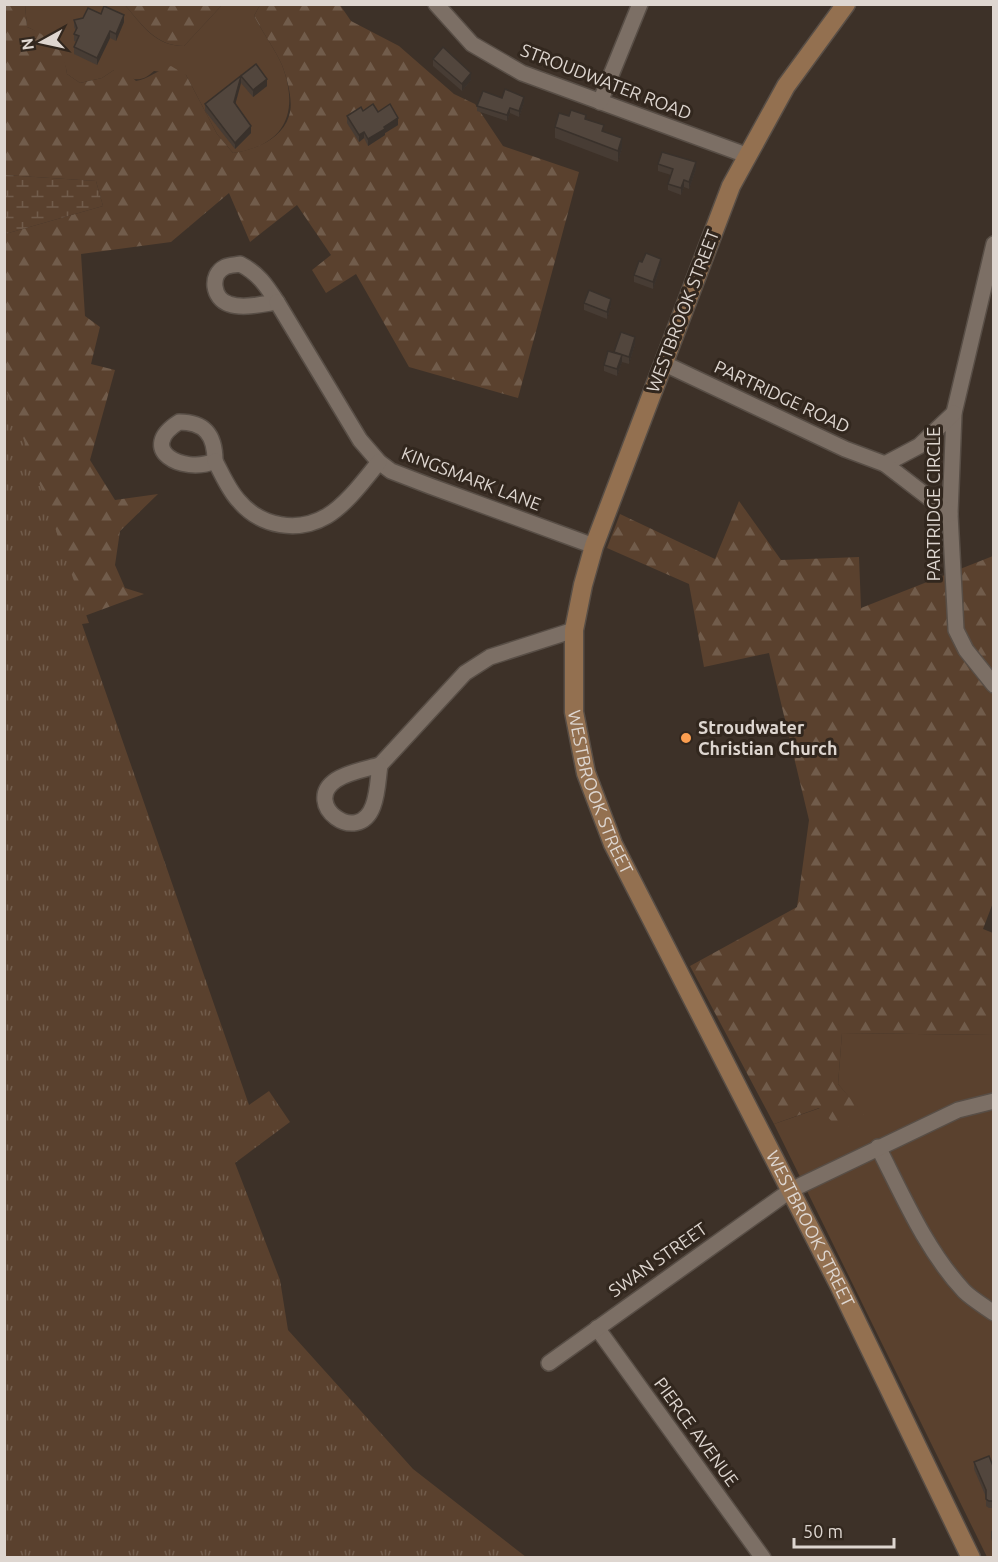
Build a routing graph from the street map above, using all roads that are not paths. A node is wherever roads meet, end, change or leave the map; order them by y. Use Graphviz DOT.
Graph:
graph roads {
  1 [pos="436,4"];
  2 [pos="640,4"];
  3 [pos="846,4"];
  4 [pos="600,102"];
  5 [pos="746,155"];
  6 [pos="993,244"];
  7 [pos="277,302"];
  8 [pos="663,363"];
  9 [pos="954,413"];
  10 [pos="216,461"];
  11 [pos="379,462"];
  12 [pos="885,464"];
  13 [pos="950,514"];
  14 [pos="594,546"];
  15 [pos="574,630"];
  16 [pos="993,685"];
  17 [pos="380,765"];
  18 [pos="993,1101"];
  19 [pos="878,1147"];
  20 [pos="791,1190"];
  21 [pos="993,1313"];
  22 [pos="597,1328"];
  23 [pos="549,1363"];
  24 [pos="763,1557"];
  25 [pos="971,1557"];
  1 -- 4 [label="street, STROUDWATER ROAD"];
  2 -- 4 [label="street"];
  3 -- 5 [label="main road, WESTBROOK STREET"];
  4 -- 5 [label="street, STROUDWATER ROAD"];
  5 -- 8 [label="main road, WESTBROOK STREET"];
  6 -- 9 [label="street, PARTRIDGE CIRCLE"];
  7 -- 11 [label="street, KINGSMARK LANE"];
  8 -- 12 [label="street, PARTRIDGE ROAD"];
  8 -- 14 [label="main road, WESTBROOK STREET"];
  9 -- 12 [label="street"];
  9 -- 13 [label="street, PARTRIDGE CIRCLE"];
  10 -- 11 [label="street"];
  11 -- 14 [label="street, KINGSMARK LANE"];
  12 -- 13 [label="street, PARTRIDGE ROAD"];
  13 -- 16 [label="street, PARTRIDGE CIRCLE"];
  14 -- 15 [label="main road, WESTBROOK STREET"];
  15 -- 17 [label="street"];
  15 -- 20 [label="main road, WESTBROOK STREET"];
  18 -- 19 [label="street, SWAN STREET"];
  19 -- 20 [label="street, SWAN STREET"];
  19 -- 21 [label="street"];
  20 -- 22 [label="street, SWAN STREET"];
  20 -- 25 [label="main road, WESTBROOK STREET"];
  22 -- 23 [label="street, SWAN STREET"];
  22 -- 24 [label="street, PIERCE AVENUE"];
}
